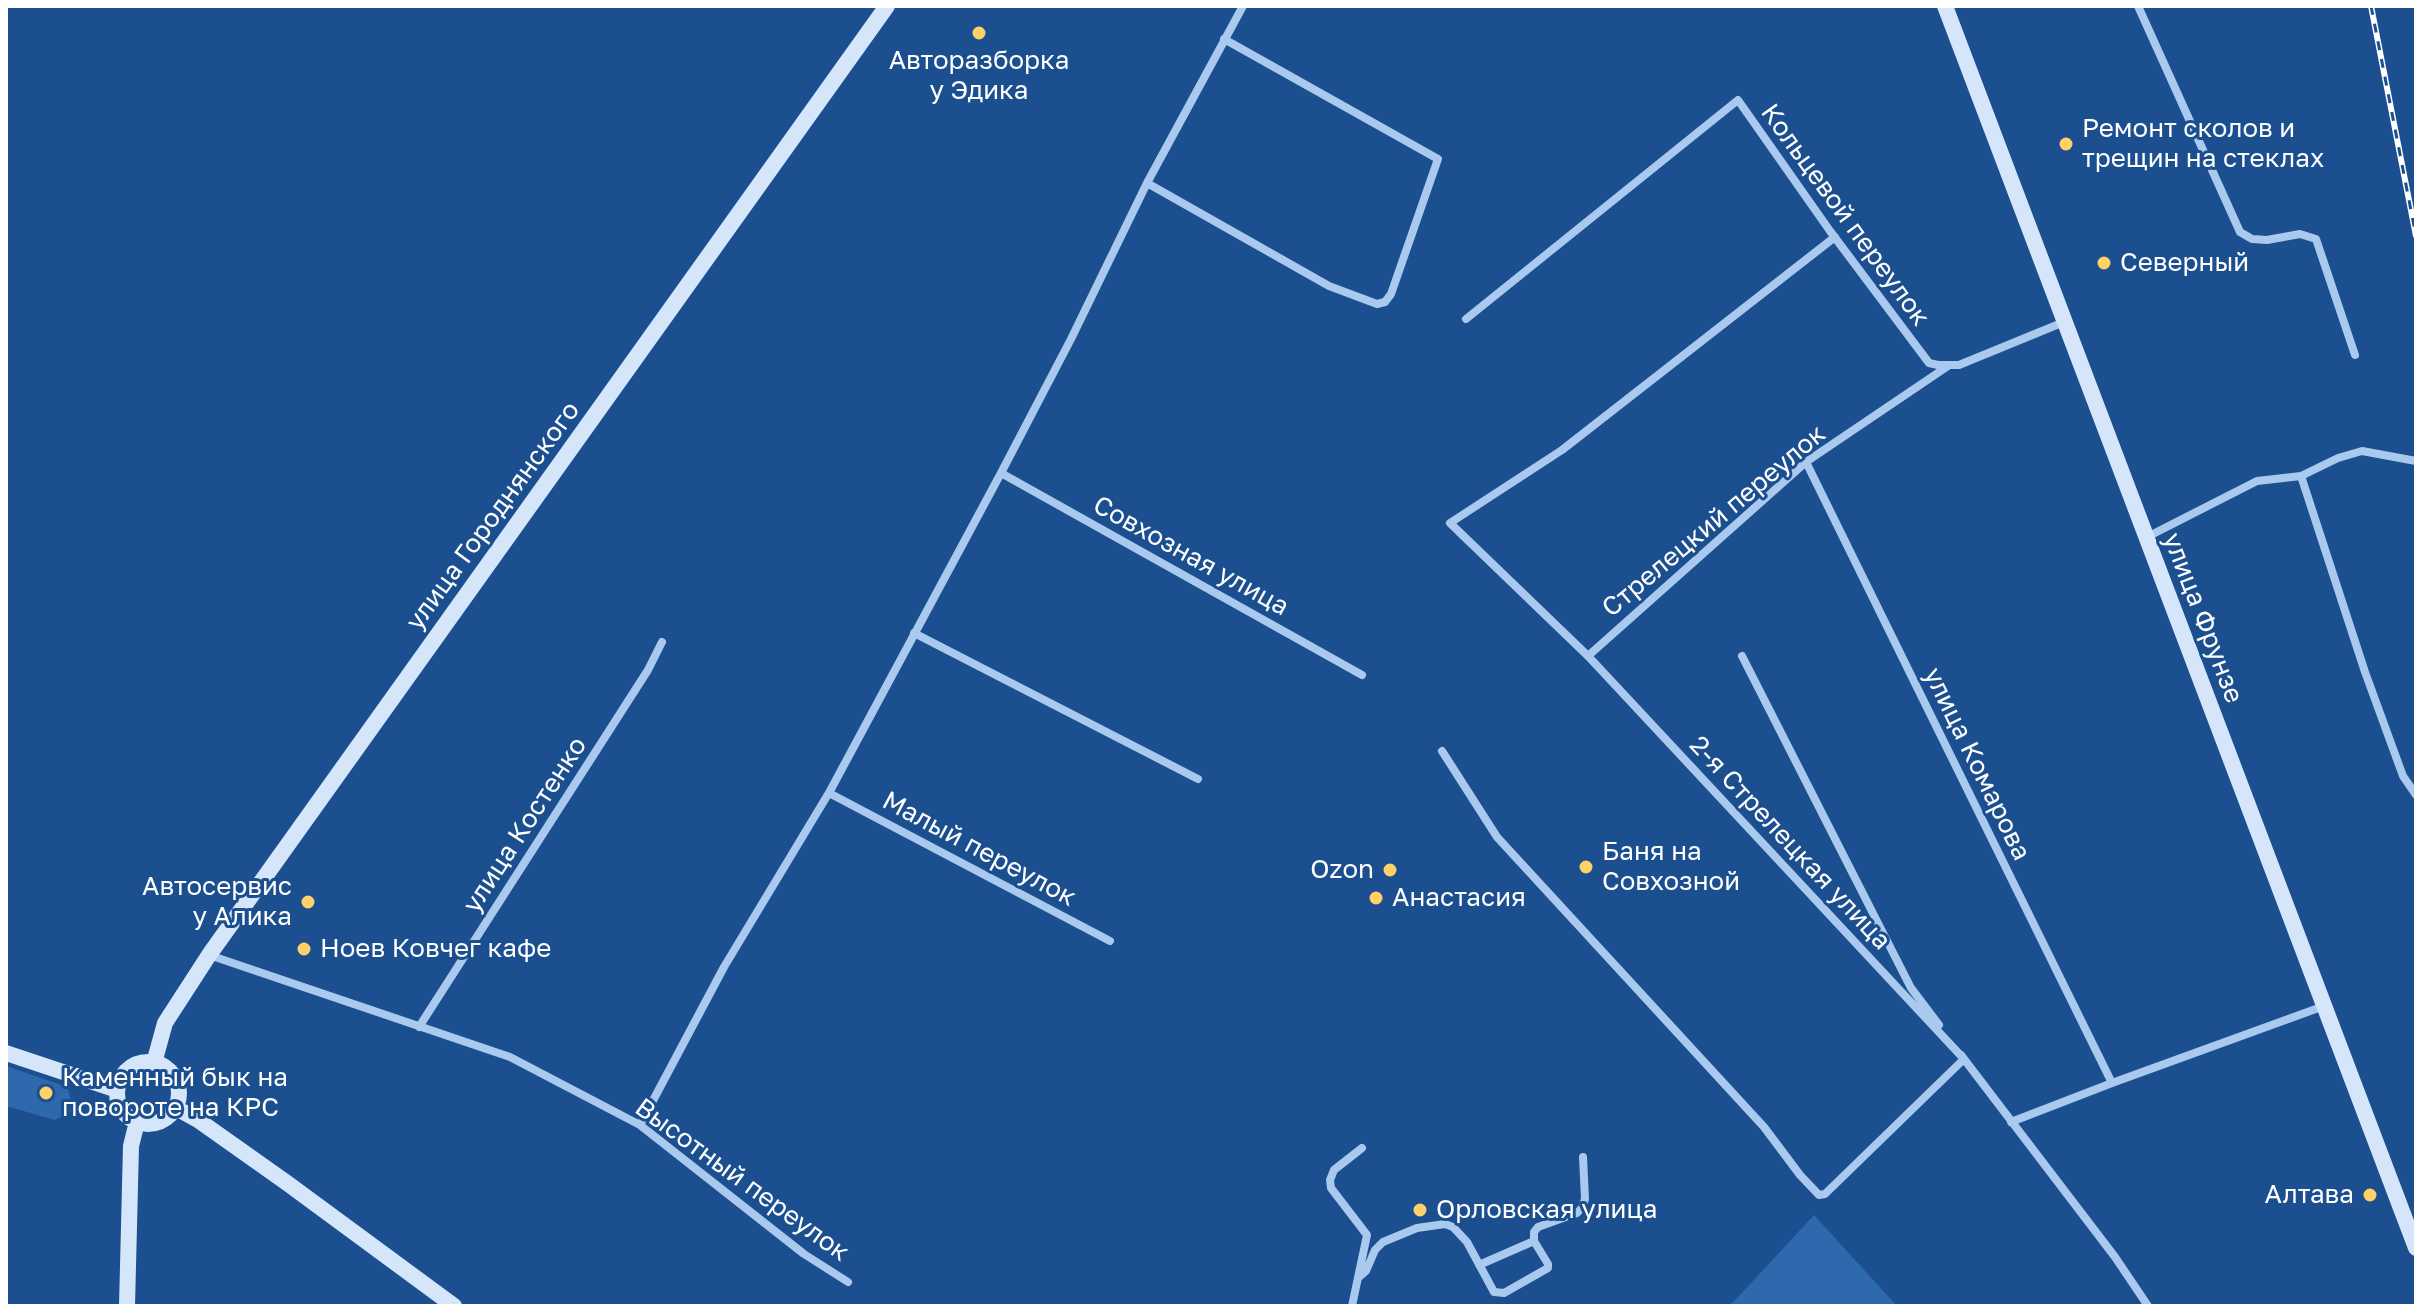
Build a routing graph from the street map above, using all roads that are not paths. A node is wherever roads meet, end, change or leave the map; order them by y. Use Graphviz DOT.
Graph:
graph roads {
  1 [pos="887,6"];
  2 [pos="1243,6"];
  3 [pos="1945,6"];
  4 [pos="2138,6"];
  5 [pos="1224,39"];
  6 [pos="1147,183"];
  7 [pos="1835,237"];
  8 [pos="1466,319"];
  9 [pos="2065,322"];
  10 [pos="2355,355"];
  11 [pos="1948,366"];
  12 [pos="2416,461"];
  13 [pos="1806,462"];
  14 [pos="1001,473"];
  15 [pos="2301,476"];
  16 [pos="2147,538"];
  17 [pos="914,633"];
  18 [pos="662,642"];
  19 [pos="1588,656"];
  20 [pos="1742,656"];
  21 [pos="1362,675"];
  22 [pos="1442,751"];
  23 [pos="1198,779"];
  24 [pos="829,793"];
  25 [pos="2416,795"];
  26 [pos="1110,941"];
  27 [pos="209,955"];
  28 [pos="2324,1006"];
  29 [pos="419,1027"];
  30 [pos="6,1053"];
  31 [pos="1964,1059"];
  32 [pos="154,1063"];
  33 [pos="2112,1083"];
  34 [pos="117,1090"];
  35 [pos="176,1108"];
  36 [pos="137,1122"];
  37 [pos="2011,1122"];
  38 [pos="640,1125"];
  39 [pos="1362,1148"];
  40 [pos="1583,1157"];
  41 [pos="1367,1235"];
  42 [pos="1534,1241"];
  43 [pos="1383,1242"];
  44 [pos="2416,1248"];
  45 [pos="1479,1265"];
  46 [pos="1359,1277"];
  47 [pos="848,1282"];
  48 [pos="127,1304"];
  49 [pos="454,1306"];
  50 [pos="1352,1306"];
  51 [pos="2148,1306"];
  1 -- 27 [label="main road, улица Городнянского"];
  2 -- 5 [label="street"];
  3 -- 9 [label="main road, улица Фрунзе"];
  4 -- 10 [label="street"];
  5 -- 6 [label="street"];
  5 -- 6 [label="street"];
  6 -- 14 [label="street"];
  7 -- 8 [label="street, Кольцевой переулок"];
  7 -- 11 [label="street, Кольцевой переулок"];
  7 -- 19 [label="street, 2-я Стрелецкая улица"];
  9 -- 11 [label="street"];
  9 -- 16 [label="main road, улица Фрунзе"];
  11 -- 13 [label="street, Стрелецкий переулок"];
  12 -- 15 [label="street"];
  13 -- 19 [label="street, Стрелецкий переулок"];
  13 -- 33 [label="street, улица Комарова"];
  14 -- 17 [label="street"];
  14 -- 21 [label="street, Совхозная улица"];
  15 -- 16 [label="street"];
  15 -- 25 [label="street"];
  16 -- 28 [label="main road, улица Фрунзе"];
  17 -- 23 [label="street"];
  17 -- 24 [label="street"];
  18 -- 29 [label="street, улица Костенко"];
  19 -- 31 [label="street, 2-я Стрелецкая улица"];
  20 -- 31 [label="street, 2-я Стрелецкая улица"];
  22 -- 31 [label="street"];
  24 -- 26 [label="street, Малый переулок"];
  24 -- 38 [label="street"];
  27 -- 29 [label="street, Высотный переулок"];
  27 -- 32 [label="main road, улица Городнянского"];
  28 -- 33 [label="street"];
  28 -- 44 [label="main road, улица Фрунзе"];
  29 -- 38 [label="street, Высотный переулок"];
  30 -- 34 [label="main road"];
  31 -- 37 [label="street, 2-я Стрелецкая улица"];
  32 -- 34 [label="main road"];
  32 -- 35 [label="main road"];
  33 -- 37 [label="street"];
  34 -- 36 [label="main road"];
  35 -- 36 [label="main road"];
  35 -- 49 [label="main road"];
  36 -- 48 [label="main road"];
  37 -- 51 [label="street, 2-я Стрелецкая улица"];
  38 -- 47 [label="street, Высотный переулок"];
  39 -- 41 [label="street"];
  40 -- 42 [label="street"];
  41 -- 43 [label="street"];
  41 -- 46 [label="street"];
  42 -- 45 [label="street"];
  42 -- 45 [label="street"];
  43 -- 45 [label="street"];
  43 -- 46 [label="street"];
  46 -- 50 [label="street"];
}
